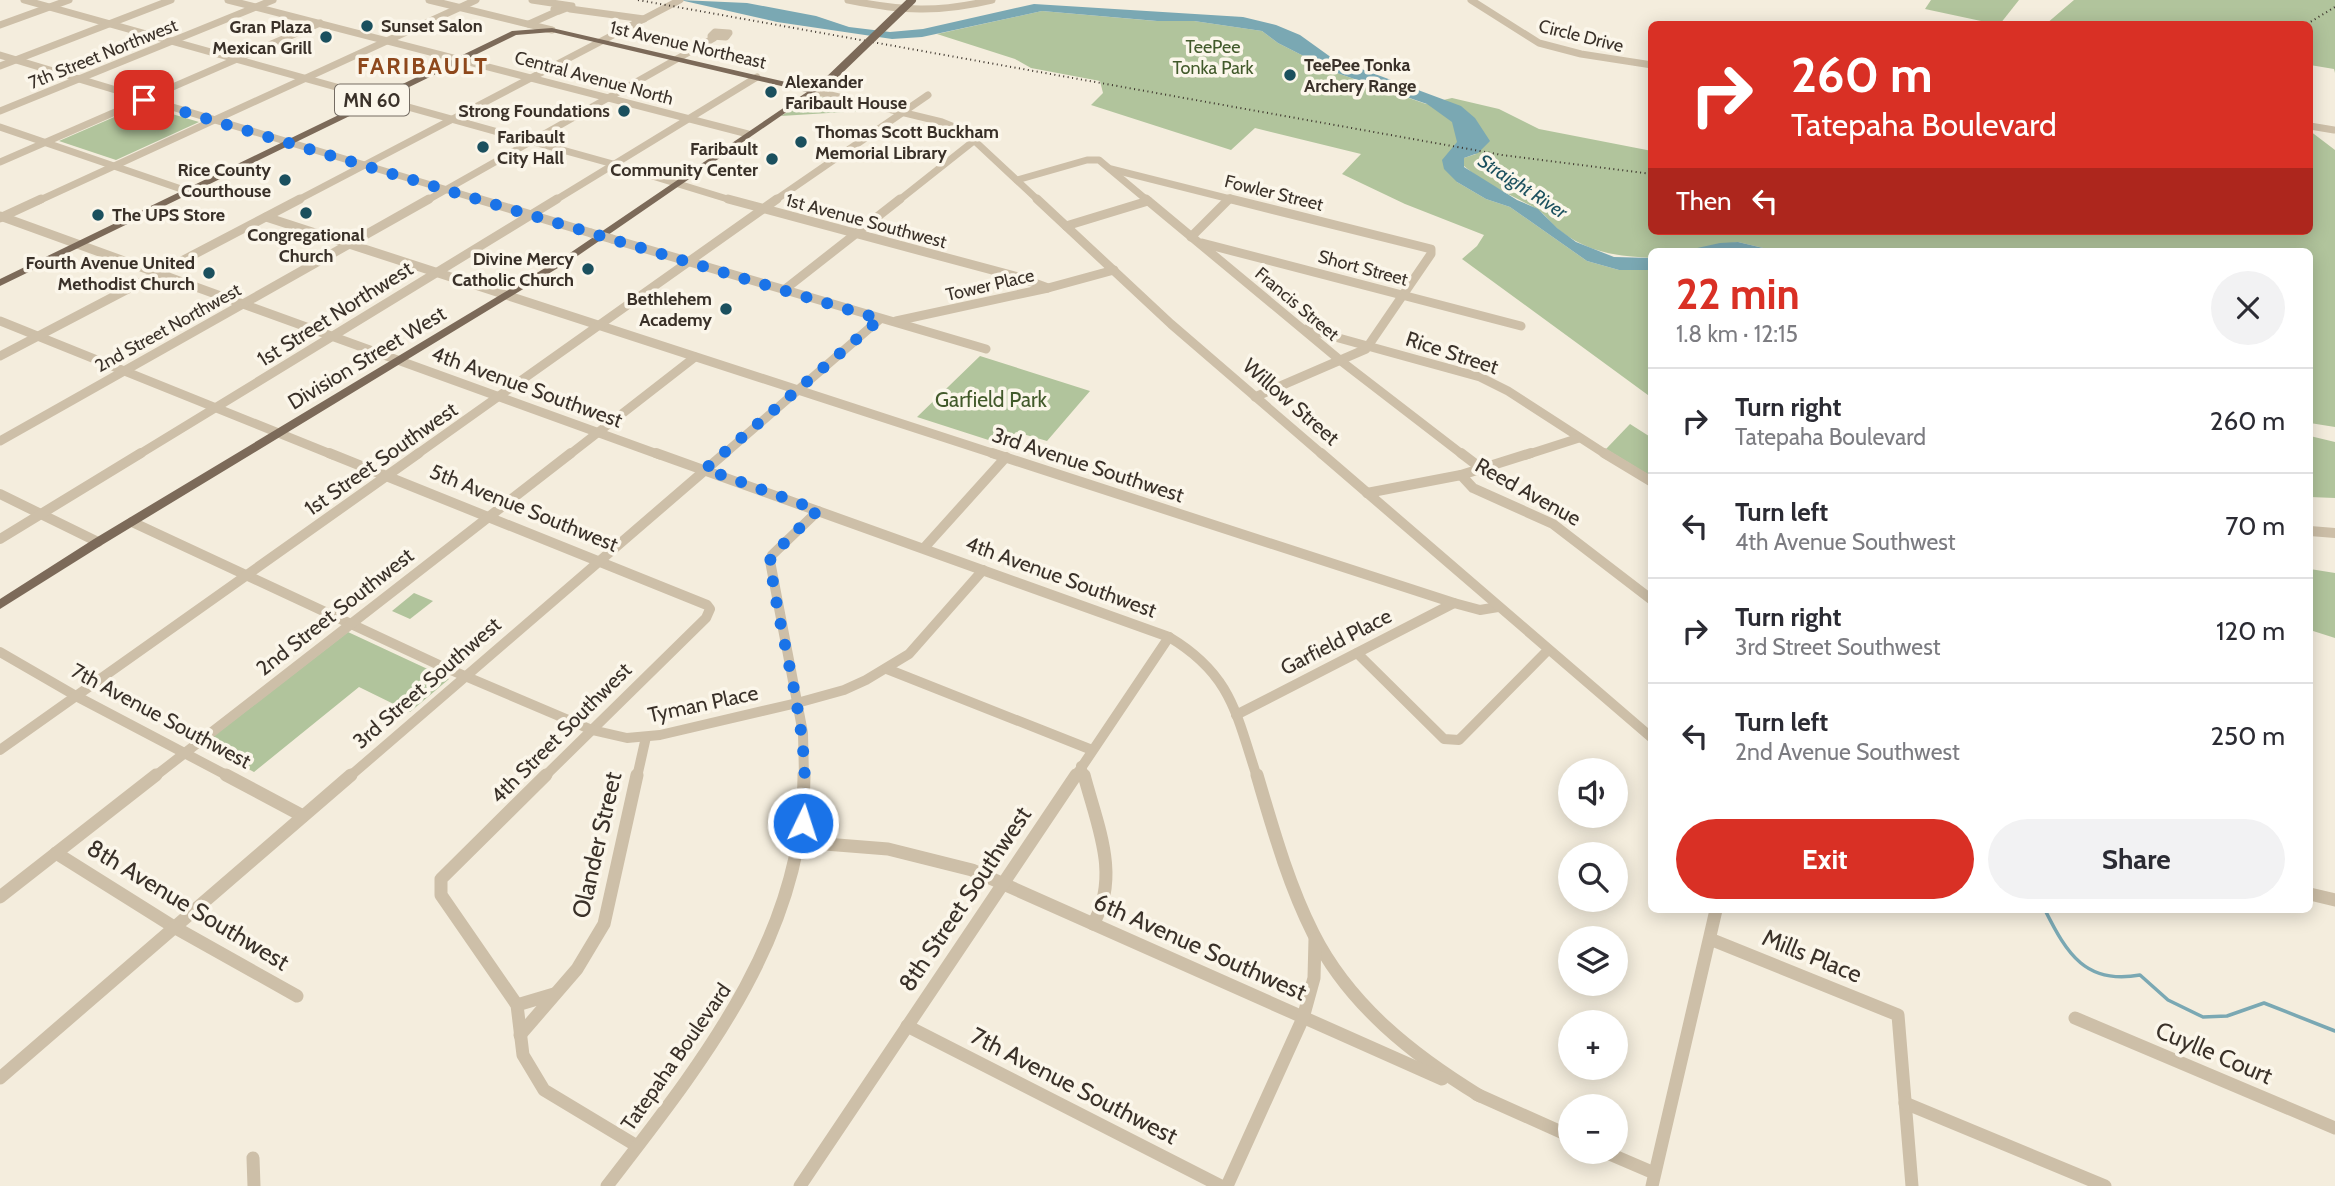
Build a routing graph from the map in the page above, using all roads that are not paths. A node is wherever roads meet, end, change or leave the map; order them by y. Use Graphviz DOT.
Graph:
graph roads {
  1 [pos="24,0"];
  2 [pos="69,0"];
  3 [pos="171,0"];
  4 [pos="228,0"];
  5 [pos="273,0"];
  6 [pos="429,0"];
  7 [pos="476,0"];
  8 [pos="532,0"];
  9 [pos="848,0"];
  10 [pos="882,0"];
  11 [pos="912,0"];
  12 [pos="992,0"];
  13 [pos="1471,0"];
  14 [pos="679,1"];
  15 [pos="875,6"];
  16 [pos="50,7"];
  17 [pos="255,7"];
  18 [pos="460,7"];
  19 [pos="557,8"];
  20 [pos="644,19"];
  21 [pos="320,23"];
  22 [pos="109,24"];
  23 [pos="0,26"];
  24 [pos="528,27"];
  25 [pos="878,33"];
  26 [pos="714,38"];
  27 [pos="172,41"];
  28 [pos="386,41"];
  29 [pos="601,41"];
  30 [pos="0,55"];
  31 [pos="456,59"];
  32 [pos="677,59"];
  33 [pos="15,60"];
  34 [pos="236,60"];
  35 [pos="1648,64"];
  36 [pos="0,66"];
  37 [pos="757,77"];
  38 [pos="530,78"];
  39 [pos="78,79"];
  40 [pos="304,79"];
  41 [pos="829,80"];
  42 [pos="814,91"];
  43 [pos="928,95"];
  44 [pos="607,98"];
  45 [pos="374,99"];
  46 [pos="144,100"];
  47 [pos="0,111"];
  48 [pos="900,112"];
  49 [pos="688,119"];
  50 [pos="213,120"];
  51 [pos="451,120"];
  52 [pos="2313,126"];
  53 [pos="0,127"];
  54 [pos="2334,130"];
  55 [pos="748,134"];
  56 [pos="975,140"];
  57 [pos="529,141"];
  58 [pos="287,142"];
  59 [pos="44,143"];
  60 [pos="0,162"];
  61 [pos="613,164"];
  62 [pos="366,165"];
  63 [pos="114,166"];
  64 [pos="1108,168"];
  65 [pos="1017,180"];
  66 [pos="676,184"];
  67 [pos="444,189"];
  68 [pos="187,191"];
  69 [pos="1230,198"];
  70 [pos="1148,201"];
  71 [pos="764,210"];
  72 [pos="533,214"];
  73 [pos="0,217"];
  74 [pos="266,217"];
  75 [pos="1066,226"];
  76 [pos="856,233"];
  77 [pos="1194,239"];
  78 [pos="78,244"];
  79 [pos="348,244"];
  80 [pos="689,262"];
  81 [pos="1114,270"];
  82 [pos="436,272"];
  83 [pos="158,273"];
  84 [pos="0,283"];
  85 [pos="1048,288"];
  86 [pos="784,290"];
  87 [pos="509,294"];
  88 [pos="1403,295"];
  89 [pos="242,304"];
  90 [pos="0,321"];
  91 [pos="881,323"];
  92 [pos="601,325"];
  93 [pos="1521,326"];
  94 [pos="1300,327"];
  95 [pos="38,336"];
  96 [pos="331,337"];
  97 [pos="1368,345"];
  98 [pos="986,349"];
  99 [pos="0,356"];
  100 [pos="695,357"];
  101 [pos="1341,361"];
  102 [pos="398,362"];
  103 [pos="123,371"];
  104 [pos="796,390"];
  105 [pos="499,397"];
  106 [pos="1255,397"];
  107 [pos="216,407"];
  108 [pos="281,433"];
  109 [pos="597,433"];
  110 [pos="1579,439"];
  111 [pos="0,441"];
  112 [pos="1006,457"];
  113 [pos="705,469"];
  114 [pos="1482,469"];
  115 [pos="387,475"];
  116 [pos="1461,475"];
  117 [pos="1648,480"];
  118 [pos="1367,493"];
  119 [pos="0,494"];
  120 [pos="818,510"];
  121 [pos="40,514"];
  122 [pos="489,516"];
  123 [pos="132,522"];
  124 [pos="2313,531"];
  125 [pos="2335,533"];
  126 [pos="0,539"];
  127 [pos="99,542"];
  128 [pos="924,548"];
  129 [pos="598,560"];
  130 [pos="983,570"];
  131 [pos="246,576"];
  132 [pos="1648,597"];
  133 [pos="1454,603"];
  134 [pos="0,605"];
  135 [pos="1498,607"];
  136 [pos="710,609"];
  137 [pos="352,623"];
  138 [pos="1169,637"];
  139 [pos="1548,650"];
  140 [pos="0,652"];
  141 [pos="1357,653"];
  142 [pos="887,669"];
  143 [pos="465,676"];
  144 [pos="76,696"];
  145 [pos="797,703"];
  146 [pos="1236,715"];
  147 [pos="592,730"];
  148 [pos="1648,735"];
  149 [pos="646,737"];
  150 [pos="0,750"];
  151 [pos="1092,750"];
  152 [pos="186,752"];
  153 [pos="1081,766"];
  154 [pos="303,816"];
  155 [pos="800,842"];
  156 [pos="56,853"];
  157 [pos="1003,884"];
  158 [pos="2313,895"];
  159 [pos="0,897"];
  160 [pos="2335,900"];
  161 [pos="1715,913"];
  162 [pos="1093,924"];
  163 [pos="174,927"];
  164 [pos="1315,936"];
  165 [pos="1710,939"];
  166 [pos="558,992"];
  167 [pos="297,996"];
  168 [pos="517,1005"];
  169 [pos="1303,1018"];
  170 [pos="2075,1018"];
  171 [pos="907,1026"];
  172 [pos="520,1035"];
  173 [pos="0,1078"];
  174 [pos="1480,1096"];
  175 [pos="1905,1103"];
  176 [pos="2335,1128"];
  177 [pos="1558,1131"];
  178 [pos="637,1146"];
  179 [pos="253,1158"];
  180 [pos="1625,1164"];
  181 [pos="1655,1182"];
  182 [pos="254,1186"];
  183 [pos="607,1186"];
  184 [pos="800,1186"];
  185 [pos="1221,1186"];
  186 [pos="1227,1186"];
  187 [pos="1912,1186"];
  188 [pos="2105,1186"];
  1 -- 16 [label="street, 1st Avenue Southwest"];
  2 -- 16 [label="street"];
  3 -- 22 [label="street"];
  4 -- 17 [label="street, Central Avenue North"];
  5 -- 17 [label="street"];
  6 -- 18 [label="street"];
  7 -- 18 [label="street"];
  8 -- 19 [label="street"];
  9 -- 15 [label="street"];
  10 -- 15 [label="street"];
  11 -- 25 [label="main road, bridge"];
  12 -- 15 [label="street"];
  13 -- 35 [label="street, Circle Drive"];
  14 -- 20 [label="street"];
  16 -- 22 [label="street, 1st Avenue Southwest"];
  16 -- 23 [label="street"];
  17 -- 21 [label="street, Central Avenue North"];
  17 -- 27 [label="street, 7th Street Northwest"];
  18 -- 24 [label="street"];
  18 -- 28 [label="street"];
  19 -- 20 [label="street"];
  19 -- 24 [label="street"];
  20 -- 29 [label="street"];
  21 -- 28 [label="street, Central Avenue North"];
  21 -- 34 [label="street"];
  22 -- 27 [label="street, 1st Avenue Southwest"];
  22 -- 33 [label="street"];
  24 -- 29 [label="main road, 1st Avenue Northeast / MN 60"];
  24 -- 31 [label="main road, MN 60"];
  25 -- 41 [label="main road, bridge"];
  26 -- 32 [label="street, 2nd Street Northwest"];
  27 -- 34 [label="street, 1st Avenue Southwest"];
  27 -- 39 [label="street, 7th Street Northwest"];
  28 -- 31 [label="street, Central Avenue North"];
  28 -- 40 [label="street"];
  29 -- 32 [label="main road, 1st Avenue Northeast / MN 60"];
  29 -- 38 [label="street"];
  30 -- 33 [label="street"];
  31 -- 38 [label="street, Central Avenue North"];
  31 -- 45 [label="main road, MN 60"];
  32 -- 37 [label="main road, 1st Avenue Northeast / MN 60"];
  32 -- 44 [label="street, 2nd Street Northwest"];
  33 -- 36 [label="street"];
  33 -- 39 [label="street"];
  34 -- 40 [label="street, 1st Avenue Southwest"];
  34 -- 46 [label="street"];
  37 -- 42 [label="main road, 1st Avenue Northeast / MN 60"];
  37 -- 49 [label="street, 1st Street Northwest"];
  38 -- 44 [label="street, Central Avenue North"];
  38 -- 51 [label="street"];
  39 -- 46 [label="street"];
  39 -- 47 [label="street, 7th Street Northwest"];
  40 -- 45 [label="street, 1st Avenue Southwest"];
  40 -- 50 [label="street"];
  41 -- 42 [label="main road, Division Street West"];
  42 -- 48 [label="street, 1st Avenue Northeast"];
  42 -- 55 [label="main road, Division Street West"];
  43 -- 48 [label="street, 1st Street Southwest"];
  44 -- 49 [label="street, Central Avenue North"];
  44 -- 57 [label="street, 2nd Street Northwest"];
  45 -- 51 [label="street, 1st Avenue Southwest"];
  45 -- 58 [label="main road, MN 60"];
  46 -- 50 [label="street"];
  46 -- 59 [label="street"];
  48 -- 56 [label="street, Willow Street"];
  48 -- 71 [label="street, 1st Street Southwest"];
  49 -- 55 [label="street, Central Avenue North"];
  49 -- 61 [label="street, 1st Street Northwest"];
  50 -- 58 [label="street"];
  50 -- 63 [label="street"];
  51 -- 57 [label="street, 1st Avenue Southwest"];
  51 -- 62 [label="street"];
  52 -- 54 [label="street"];
  53 -- 59 [label="street"];
  55 -- 66 [label="main road, Division Street West"];
  56 -- 65 [label="street, Willow Street"];
  56 -- 76 [label="street"];
  57 -- 61 [label="street, 1st Avenue Southwest"];
  57 -- 67 [label="street, 2nd Street Northwest"];
  58 -- 62 [label="street"];
  58 -- 68 [label="main road, MN 60"];
  59 -- 60 [label="street"];
  59 -- 63 [label="street"];
  61 -- 66 [label="street, 1st Avenue Southwest"];
  61 -- 72 [label="street, 1st Street Northwest"];
  62 -- 67 [label="street"];
  62 -- 74 [label="street"];
  63 -- 68 [label="street"];
  63 -- 73 [label="street"];
  64 -- 65 [label="street, Francis Street"];
  64 -- 69 [label="street, Fowler Street"];
  64 -- 70 [label="street, Francis Street"];
  65 -- 75 [label="street, Willow Street"];
  66 -- 71 [label="street, 1st Avenue Southwest"];
  66 -- 87 [label="main road, Division Street West"];
  67 -- 72 [label="street"];
  67 -- 79 [label="street, 2nd Street Northwest"];
  68 -- 78 [label="main road, MN 60"];
  69 -- 77 [label="street"];
  69 -- 88 [label="street, Fowler Street"];
  70 -- 75 [label="street"];
  70 -- 77 [label="street, Francis Street"];
  71 -- 76 [label="street, 1st Avenue Southwest"];
  71 -- 80 [label="street, 1st Street Southwest"];
  72 -- 80 [label="street, bridge"];
  72 -- 82 [label="street, 1st Street Northwest"];
  73 -- 78 [label="street, 4th Avenue Southwest"];
  74 -- 79 [label="street, 3rd Avenue Southwest"];
  74 -- 83 [label="street"];
  75 -- 81 [label="street, Willow Street"];
  76 -- 85 [label="street, 1st Avenue Southwest"];
  76 -- 86 [label="street"];
  77 -- 88 [label="street, Short Street"];
  77 -- 94 [label="street, Francis Street"];
  78 -- 83 [label="street, 4th Avenue Southwest"];
  78 -- 84 [label="main road, MN 60"];
  79 -- 82 [label="street, 3rd Avenue Southwest"];
  79 -- 89 [label="street, 2nd Street Northwest"];
  80 -- 86 [label="street"];
  80 -- 92 [label="street, 1st Street Southwest"];
  81 -- 85 [label="street, Tower Place"];
  81 -- 106 [label="street, Willow Street"];
  82 -- 87 [label="street, 3rd Avenue Southwest"];
  82 -- 96 [label="street, 1st Street Northwest"];
  83 -- 89 [label="street, 4th Avenue Southwest"];
  83 -- 95 [label="street"];
  85 -- 91 [label="street, Tower Place"];
  86 -- 91 [label="street"];
  87 -- 92 [label="street, 3rd Avenue Southwest"];
  87 -- 102 [label="main road, Division Street West"];
  88 -- 93 [label="street, Short Street"];
  88 -- 97 [label="street"];
  89 -- 96 [label="street, 4th Avenue Southwest"];
  89 -- 103 [label="street, 2nd Street Northwest"];
  90 -- 95 [label="street, 5th Avenue Southwest"];
  91 -- 98 [label="street"];
  91 -- 104 [label="street, 3rd Street Southwest"];
  92 -- 100 [label="street, 3rd Avenue Southwest"];
  92 -- 105 [label="street, 1st Street Southwest"];
  94 -- 97 [label="street, Rice Street"];
  94 -- 101 [label="street, Francis Street"];
  95 -- 99 [label="street"];
  95 -- 103 [label="street, 5th Avenue Southwest"];
  96 -- 102 [label="street, 4th Avenue Southwest"];
  96 -- 107 [label="street, 1st Street Northwest"];
  97 -- 101 [label="street"];
  97 -- 110 [label="street, Rice Street"];
  100 -- 104 [label="street, 3rd Avenue Southwest"];
  100 -- 109 [label="street, 2nd Street Southwest"];
  101 -- 106 [label="street"];
  101 -- 114 [label="street, Francis Street"];
  102 -- 105 [label="street, 4th Avenue Southwest"];
  102 -- 108 [label="main road, Division Street West"];
  103 -- 107 [label="street, 5th Avenue Southwest"];
  103 -- 111 [label="street, 2nd Street Northwest"];
  104 -- 112 [label="street, 3rd Avenue Southwest"];
  104 -- 113 [label="street, 3rd Street Southwest"];
  105 -- 109 [label="street, 4th Avenue Southwest"];
  105 -- 115 [label="street, 1st Street Southwest"];
  106 -- 118 [label="street, Willow Street"];
  107 -- 108 [label="street, 5th Avenue Southwest"];
  107 -- 121 [label="street, 1st Street Northwest"];
  108 -- 115 [label="street, 5th Avenue Southwest"];
  108 -- 123 [label="main road, Division Street West"];
  109 -- 113 [label="street, 4th Avenue Southwest"];
  109 -- 122 [label="street, 2nd Street Southwest"];
  110 -- 114 [label="street"];
  110 -- 117 [label="street, Rice Street"];
  112 -- 128 [label="street"];
  112 -- 133 [label="street, 3rd Avenue Southwest"];
  113 -- 120 [label="street, 4th Avenue Southwest"];
  113 -- 129 [label="street, 3rd Street Southwest"];
  114 -- 116 [label="street"];
  115 -- 122 [label="street, 5th Avenue Southwest"];
  115 -- 131 [label="street, 1st Street Southwest"];
  116 -- 118 [label="street, Reed Avenue"];
  116 -- 132 [label="street, Reed Avenue"];
  118 -- 135 [label="street, Willow Street"];
  119 -- 121 [label="street"];
  120 -- 128 [label="street, 4th Avenue Southwest"];
  120 -- 145 [label="street, Tatepaha Boulevard"];
  121 -- 126 [label="street, 1st Street Northwest"];
  121 -- 127 [label="street"];
  122 -- 129 [label="street, 5th Avenue Southwest"];
  122 -- 137 [label="street, 2nd Street Southwest"];
  123 -- 127 [label="main road, Division Street West"];
  123 -- 131 [label="street"];
  124 -- 125 [label="street"];
  127 -- 134 [label="main road, Division Street West"];
  128 -- 130 [label="street, 4th Avenue Southwest"];
  129 -- 136 [label="street, 5th Avenue Southwest"];
  129 -- 143 [label="street, 3rd Street Southwest"];
  130 -- 138 [label="street, 4th Avenue Southwest"];
  130 -- 142 [label="street, Tyman Place"];
  131 -- 137 [label="street"];
  131 -- 144 [label="street, 1st Street Southwest"];
  133 -- 135 [label="street, 3rd Avenue Southwest"];
  133 -- 141 [label="street, Garfield Place"];
  135 -- 139 [label="street, Willow Street"];
  136 -- 147 [label="street, 4th Street Southwest"];
  137 -- 143 [label="street"];
  137 -- 152 [label="street, 2nd Street Southwest"];
  138 -- 146 [label="street, 4th Avenue Southwest"];
  138 -- 151 [label="street, 8th Street Southwest"];
  139 -- 141 [label="street"];
  139 -- 148 [label="street, Willow Street"];
  140 -- 144 [label="street, 7th Avenue Southwest"];
  141 -- 146 [label="street, Garfield Place"];
  142 -- 145 [label="street, Tyman Place"];
  142 -- 151 [label="street"];
  143 -- 147 [label="street"];
  143 -- 154 [label="street, 3rd Street Southwest"];
  144 -- 150 [label="street, 1st Street Southwest"];
  144 -- 152 [label="street, 7th Avenue Southwest"];
  145 -- 149 [label="street, Tyman Place"];
  145 -- 155 [label="street, Tatepaha Boulevard"];
  146 -- 164 [label="street, 4th Avenue Southwest"];
  147 -- 149 [label="street, Tyman Place"];
  147 -- 168 [label="street, 4th Street Southwest"];
  149 -- 166 [label="street, Olander Street"];
  151 -- 153 [label="street, 8th Street Southwest"];
  152 -- 154 [label="street, 7th Avenue Southwest"];
  152 -- 156 [label="street, 2nd Street Southwest"];
  153 -- 157 [label="street, 8th Street Southwest"];
  153 -- 162 [label="street"];
  154 -- 163 [label="street, 3rd Street Southwest"];
  155 -- 157 [label="street, 6th Avenue Southwest"];
  155 -- 178 [label="street, Tatepaha Boulevard"];
  156 -- 159 [label="street, 2nd Street Southwest"];
  156 -- 163 [label="street, 8th Avenue Southwest"];
  157 -- 162 [label="street, 6th Avenue Southwest"];
  157 -- 171 [label="street, 8th Street Southwest"];
  158 -- 160 [label="street"];
  161 -- 165 [label="street"];
  162 -- 169 [label="street, 6th Avenue Southwest"];
  163 -- 167 [label="street, 8th Avenue Southwest"];
  163 -- 173 [label="street, 3rd Street Southwest"];
  164 -- 169 [label="street"];
  164 -- 174 [label="street, 4th Avenue Southwest"];
  165 -- 175 [label="street, Mills Place"];
  165 -- 181 [label="street"];
  166 -- 168 [label="street"];
  166 -- 172 [label="street, Olander Street"];
  168 -- 172 [label="street"];
  169 -- 174 [label="street, 6th Avenue Southwest"];
  169 -- 186 [label="street"];
  170 -- 176 [label="street, Cuylle Court"];
  171 -- 184 [label="street, 8th Street Southwest"];
  171 -- 185 [label="street, 7th Avenue Southwest"];
  172 -- 178 [label="street"];
  174 -- 177 [label="street, 6th Avenue Southwest"];
  175 -- 187 [label="street"];
  175 -- 188 [label="street"];
  178 -- 183 [label="street, Tatepaha Boulevard"];
  179 -- 182 [label="street"];
  180 -- 181 [label="street"];
}
